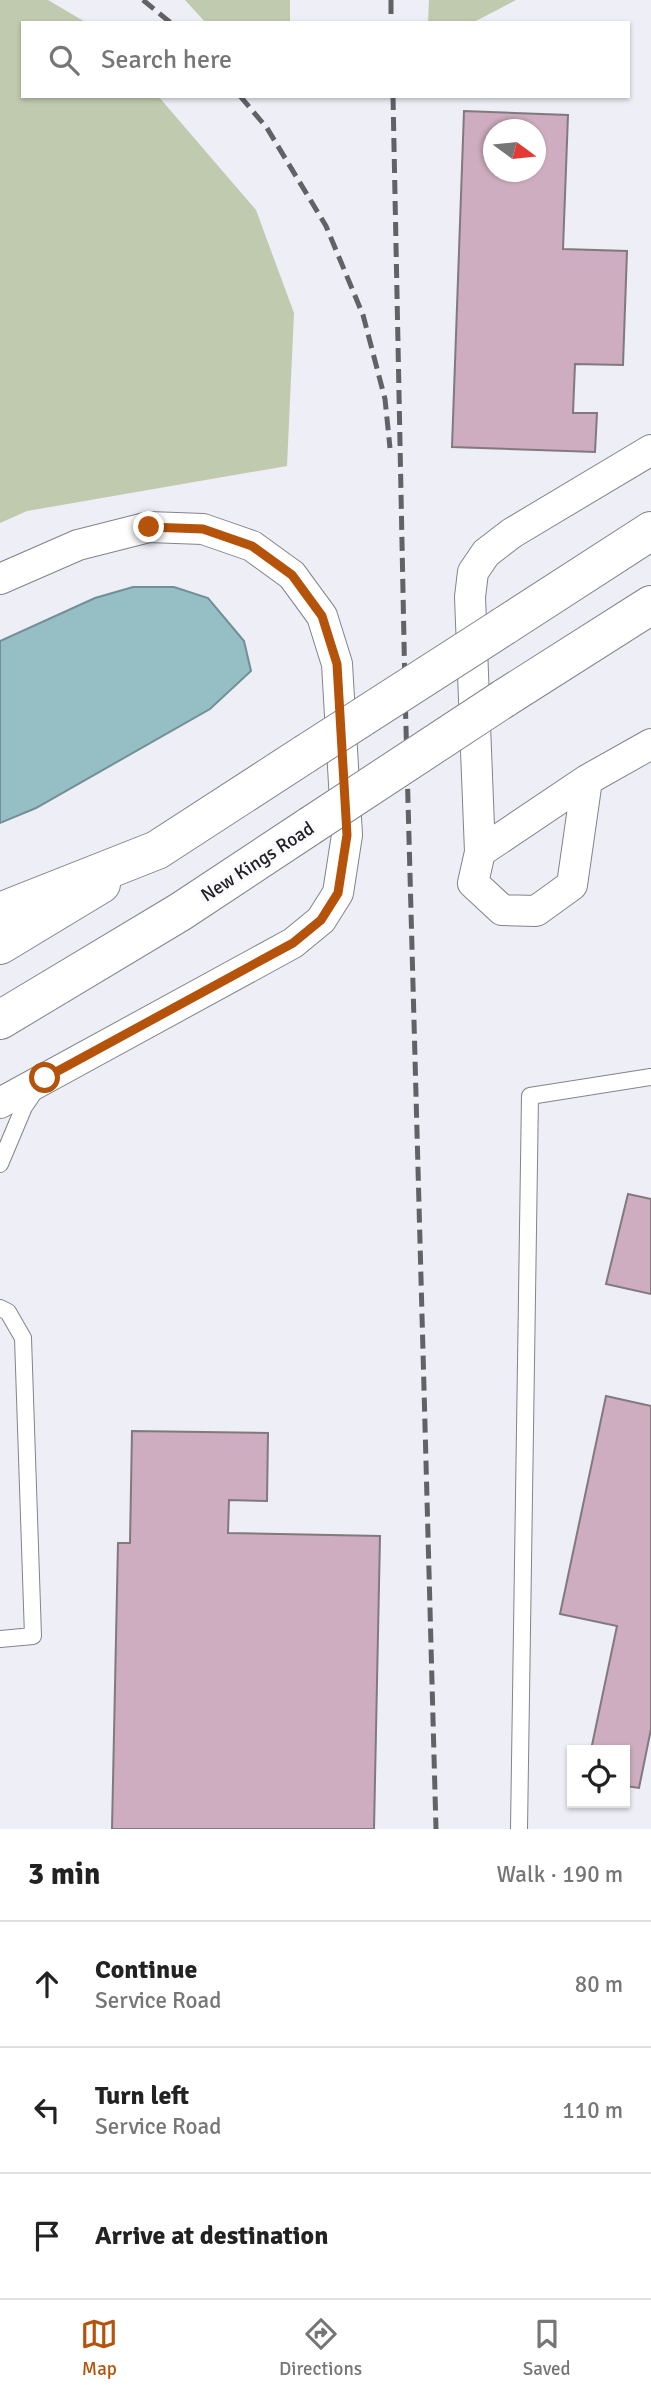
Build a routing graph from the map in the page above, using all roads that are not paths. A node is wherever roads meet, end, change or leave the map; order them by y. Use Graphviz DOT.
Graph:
graph roads {
  1 [pos="651,450"];
  2 [pos="651,531"];
  3 [pos="0,579"];
  4 [pos="651,605"];
  5 [pos="651,744"];
  6 [pos="587,780"];
  7 [pos="157,850"];
  8 [pos="481,852"];
  9 [pos="0,912"];
  10 [pos="0,945"];
  11 [pos="0,1020"];
  12 [pos="651,1077"];
  13 [pos="45,1078"];
  14 [pos="0,1102"];
  15 [pos="0,1164"];
  16 [pos="0,1308"];
  17 [pos="0,1639"];
  18 [pos="519,1829"];
  1 -- 8 [label="street"];
  2 -- 7 [label="main road, bridge"];
  3 -- 13 [label="street"];
  4 -- 11 [label="main road, New Kings Road, bridge"];
  5 -- 6 [label="street"];
  6 -- 8 [label="street"];
  6 -- 8 [label="street"];
  7 -- 9 [label="main road"];
  7 -- 10 [label="main road"];
  12 -- 18 [label="lane"];
  13 -- 14 [label="street"];
  13 -- 15 [label="lane"];
  16 -- 17 [label="lane"];
}
